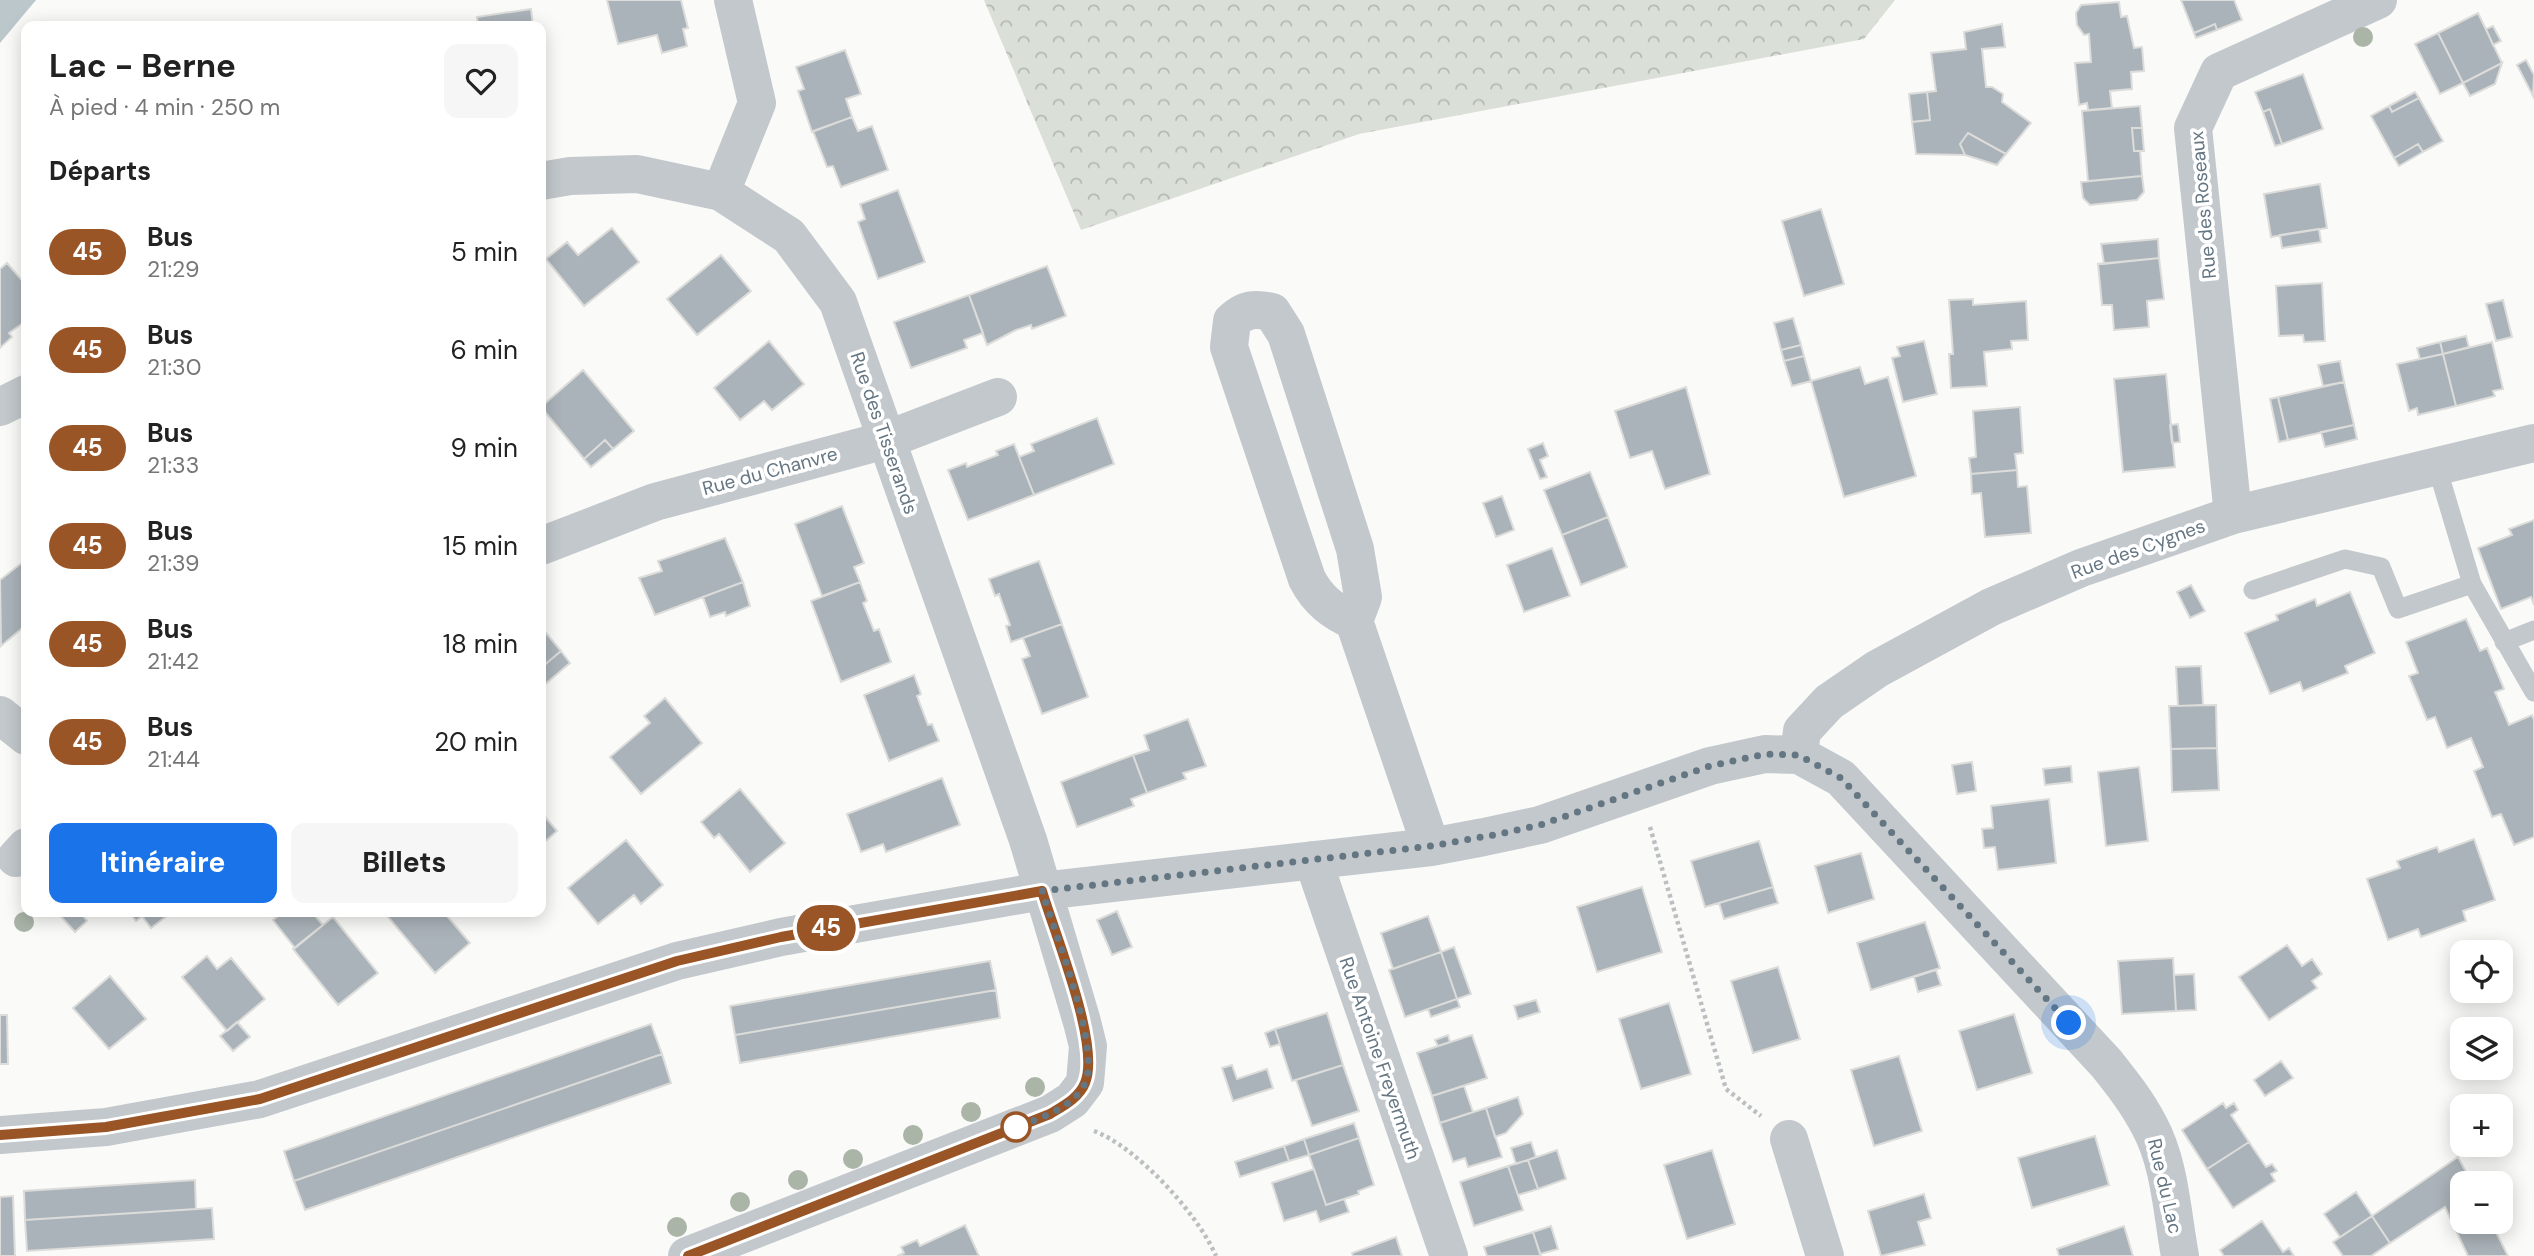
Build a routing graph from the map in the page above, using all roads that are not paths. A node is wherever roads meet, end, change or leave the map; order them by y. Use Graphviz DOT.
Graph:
graph roads {
  1 [pos="733,0"];
  2 [pos="2378,0"];
  3 [pos="546,180"];
  4 [pos="721,192"];
  5 [pos="21,396"];
  6 [pos="998,397"];
  7 [pos="0,407"];
  8 [pos="886,440"];
  9 [pos="2534,443"];
  10 [pos="2437,467"];
  11 [pos="2233,515"];
  12 [pos="546,544"];
  13 [pos="2472,584"];
  14 [pos="2253,590"];
  15 [pos="1354,621"];
  16 [pos="2534,630"];
  17 [pos="2504,642"];
  18 [pos="2534,692"];
  19 [pos="0,715"];
  20 [pos="21,732"];
  21 [pos="1798,755"];
  22 [pos="1431,846"];
  23 [pos="1312,860"];
  24 [pos="1042,891"];
  25 [pos="0,1135"];
  26 [pos="1789,1139"];
  27 [pos="687,1256"];
  28 [pos="1448,1256"];
  29 [pos="1825,1256"];
  30 [pos="2180,1256"];
  1 -- 4 [label="street"];
  2 -- 11 [label="street, Rue des Roseaux"];
  3 -- 4 [label="street, Rue des Tisserands"];
  4 -- 8 [label="street, Rue des Tisserands"];
  5 -- 7 [label="street"];
  6 -- 8 [label="street, Rue du Chanvre"];
  8 -- 12 [label="street, Rue du Chanvre"];
  8 -- 24 [label="street, Rue des Tisserands"];
  9 -- 10 [label="street, Rue des Cygnes"];
  10 -- 11 [label="street, Rue des Cygnes"];
  10 -- 13 [label="lane"];
  11 -- 21 [label="street, Rue des Cygnes"];
  13 -- 14 [label="lane"];
  13 -- 17 [label="lane"];
  15 -- 15 [label="street"];
  15 -- 22 [label="street"];
  16 -- 17 [label="lane"];
  17 -- 18 [label="lane"];
  19 -- 20 [label="street"];
  21 -- 22 [label="street, Rue du Lac"];
  21 -- 30 [label="street, Rue du Lac"];
  22 -- 23 [label="street, Rue du Lac"];
  23 -- 24 [label="street, Rue du Lac"];
  23 -- 28 [label="street, Rue Antoine Freyermuth"];
  24 -- 25 [label="street, Rue du Lac"];
  24 -- 27 [label="street, Rue des Tisserands"];
  26 -- 29 [label="street"];
}
